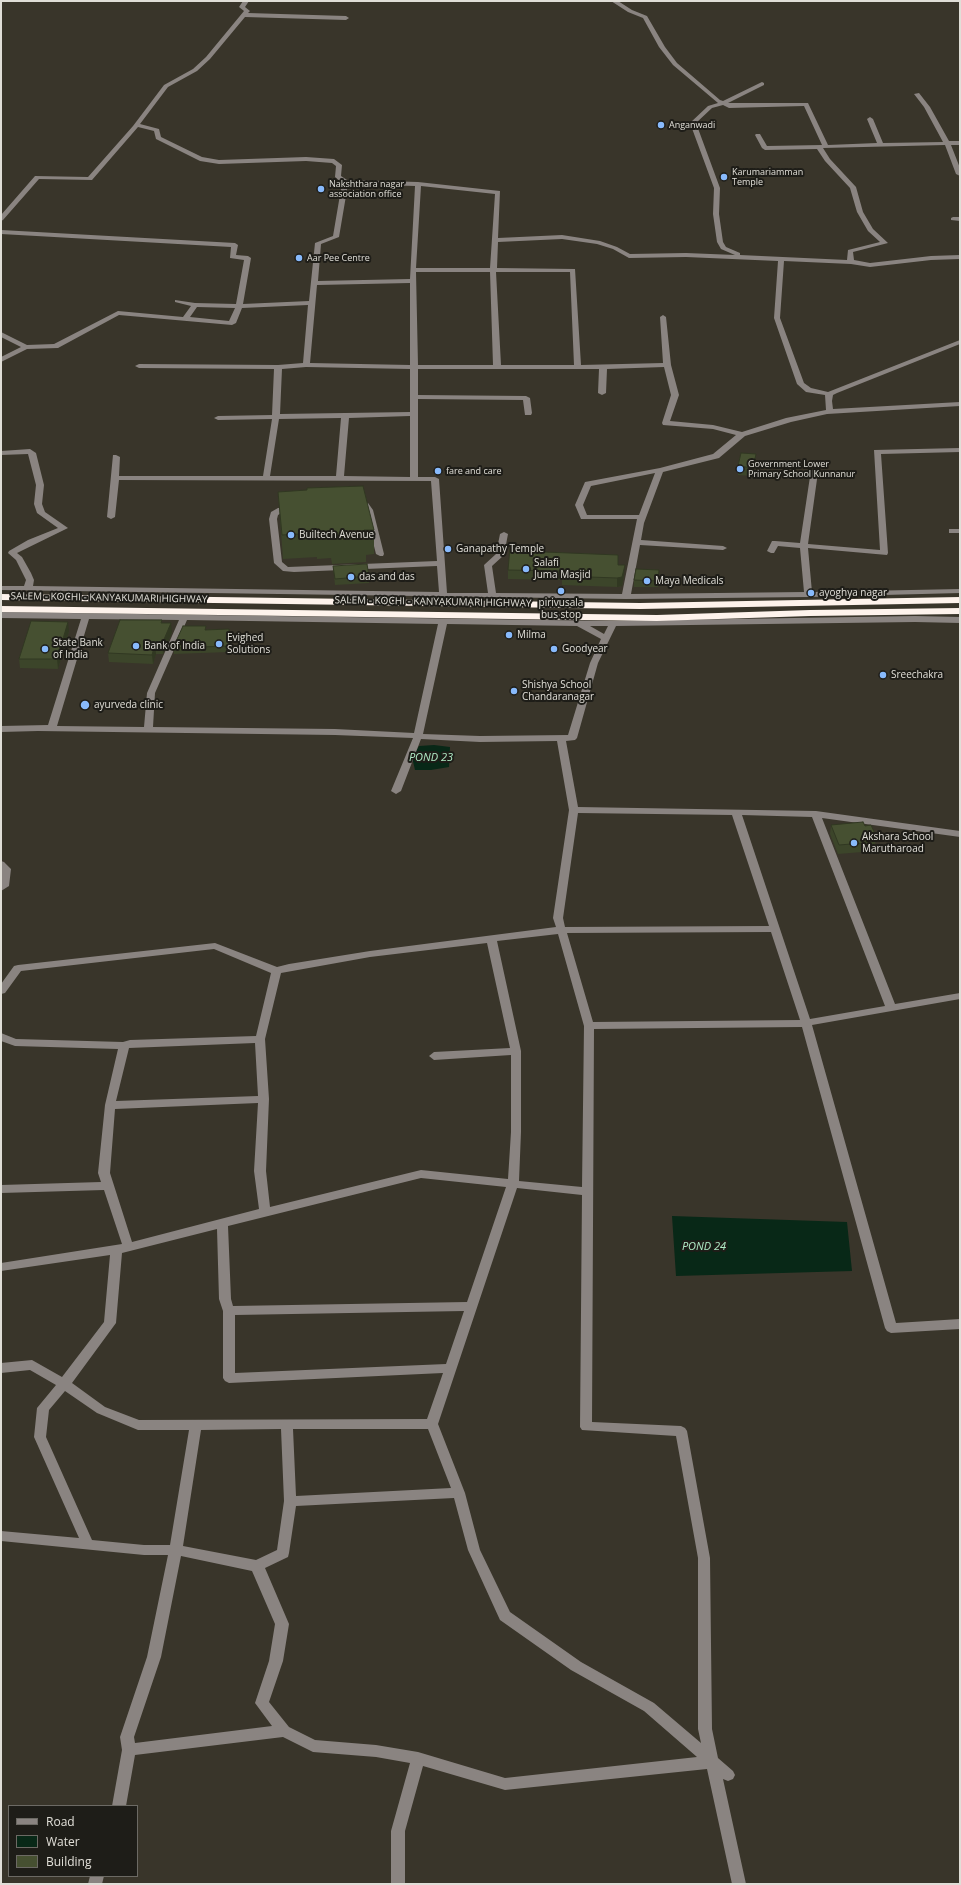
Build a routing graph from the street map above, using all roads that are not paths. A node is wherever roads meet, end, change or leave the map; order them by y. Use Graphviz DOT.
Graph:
graph roads {
  1 [pos="246,1"];
  2 [pos="614,1"];
  3 [pos="243,15"];
  4 [pos="346,18"];
  5 [pos="762,84"];
  6 [pos="917,94"];
  7 [pos="724,103"];
  8 [pos="870,119"];
  9 [pos="137,125"];
  10 [pos="758,135"];
  11 [pos="960,142"];
  12 [pos="947,143"];
  13 [pos="880,144"];
  14 [pos="822,146"];
  15 [pos="959,173"];
  16 [pos="345,182"];
  17 [pos="418,184"];
  18 [pos="1,219"];
  19 [pos="1,232"];
  20 [pos="495,240"];
  21 [pos="752,257"];
  22 [pos="960,257"];
  23 [pos="781,259"];
  24 [pos="851,262"];
  25 [pos="413,270"];
  26 [pos="493,270"];
  27 [pos="413,281"];
  28 [pos="314,283"];
  29 [pos="177,301"];
  30 [pos="312,303"];
  31 [pos="195,304"];
  32 [pos="239,306"];
  33 [pos="663,317"];
  34 [pos="185,319"];
  35 [pos="1,334"];
  36 [pos="960,342"];
  37 [pos="26,347"];
  38 [pos="1,360"];
  39 [pos="306,365"];
  40 [pos="667,365"];
  41 [pos="139,366"];
  42 [pos="278,367"];
  43 [pos="414,367"];
  44 [pos="497,367"];
  45 [pos="578,367"];
  46 [pos="603,367"];
  47 [pos="602,393"];
  48 [pos="829,394"];
  49 [pos="414,397"];
  50 [pos="960,404"];
  51 [pos="830,412"];
  52 [pos="528,413"];
  53 [pos="414,414"];
  54 [pos="344,416"];
  55 [pos="276,417"];
  56 [pos="218,418"];
  57 [pos="742,434"];
  58 [pos="960,450"];
  59 [pos="1,453"];
  60 [pos="116,457"];
  61 [pos="660,470"];
  62 [pos="814,472"];
  63 [pos="115,478"];
  64 [pos="266,478"];
  65 [pos="414,478"];
  66 [pos="340,479"];
  67 [pos="350,505"];
  68 [pos="304,508"];
  69 [pos="111,517"];
  70 [pos="642,517"];
  71 [pos="504,534"];
  72 [pos="636,542"];
  73 [pos="804,546"];
  74 [pos="723,548"];
  75 [pos="772,551"];
  76 [pos="380,554"];
  77 [pos="441,563"];
  78 [pos="1,588"];
  79 [pos="28,588"];
  80 [pos="960,591"];
  81 [pos="443,595"];
  82 [pos="808,595"];
  83 [pos="493,596"];
  84 [pos="1,597"];
  85 [pos="626,597"];
  86 [pos="960,600"];
  87 [pos="1,609"];
  88 [pos="960,611"];
  89 [pos="1,615"];
  90 [pos="86,616"];
  91 [pos="184,618"];
  92 [pos="960,620"];
  93 [pos="443,621"];
  94 [pos="578,624"];
  95 [pos="613,624"];
  96 [pos="606,638"];
  97 [pos="52,728"];
  98 [pos="1,729"];
  99 [pos="148,729"];
  100 [pos="418,736"];
  101 [pos="561,738"];
  102 [pos="396,790"];
  103 [pos="574,810"];
  104 [pos="736,812"];
  105 [pos="816,814"];
  106 [pos="960,834"];
  107 [pos="1,864"];
  108 [pos="1,888"];
  109 [pos="775,929"];
  110 [pos="561,930"];
  111 [pos="491,938"];
  112 [pos="276,971"];
  113 [pos="1,991"];
  114 [pos="959,998"];
  115 [pos="891,1008"];
  116 [pos="806,1023"];
  117 [pos="589,1026"];
  118 [pos="1,1037"];
  119 [pos="260,1039"];
  120 [pos="124,1046"];
  121 [pos="516,1051"];
  122 [pos="434,1056"];
  123 [pos="264,1099"];
  124 [pos="110,1105"];
  125 [pos="513,1184"];
  126 [pos="108,1186"];
  127 [pos="1,1189"];
  128 [pos="588,1192"];
  129 [pos="265,1212"];
  130 [pos="222,1223"];
  131 [pos="128,1246"];
  132 [pos="116,1250"];
  133 [pos="1,1267"];
  134 [pos="472,1306"];
  135 [pos="229,1311"];
  136 [pos="960,1324"];
  137 [pos="1,1368"];
  138 [pos="451,1368"];
  139 [pos="64,1384"];
  140 [pos="288,1424"];
  141 [pos="432,1424"];
  142 [pos="196,1425"];
  143 [pos="459,1493"];
  144 [pos="290,1501"];
  145 [pos="1,1536"];
  146 [pos="88,1545"];
  147 [pos="176,1550"];
  148 [pos="257,1566"];
  149 [pos="284,1731"];
  150 [pos="129,1750"];
  151 [pos="418,1758"];
  152 [pos="712,1762"];
  153 [pos="728,1775"];
  154 [pos="119,1805"];
  155 [pos="398,1884"];
  156 [pos="739,1884"];
  1 -- 3 [label="street"];
  2 -- 7 [label="street"];
  3 -- 4 [label="street"];
  3 -- 9 [label="street"];
  5 -- 7 [label="street"];
  6 -- 12 [label="street"];
  7 -- 14 [label="street"];
  7 -- 21 [label="street"];
  8 -- 13 [label="street"];
  9 -- 16 [label="street"];
  9 -- 18 [label="street"];
  10 -- 14 [label="street"];
  11 -- 12 [label="street"];
  12 -- 13 [label="street"];
  12 -- 15 [label="street"];
  13 -- 14 [label="street"];
  14 -- 24 [label="street"];
  16 -- 17 [label="street"];
  16 -- 28 [label="street"];
  17 -- 20 [label="street"];
  17 -- 25 [label="street"];
  19 -- 32 [label="street"];
  20 -- 21 [label="street"];
  20 -- 26 [label="street"];
  21 -- 23 [label="street"];
  22 -- 24 [label="street"];
  23 -- 24 [label="street"];
  23 -- 48 [label="street"];
  25 -- 26 [label="street"];
  25 -- 27 [label="street"];
  26 -- 44 [label="street"];
  26 -- 45 [label="street"];
  27 -- 28 [label="street"];
  27 -- 43 [label="street"];
  28 -- 30 [label="street"];
  29 -- 31 [label="street"];
  30 -- 32 [label="street"];
  30 -- 39 [label="street"];
  31 -- 32 [label="street"];
  31 -- 34 [label="street"];
  32 -- 34 [label="street"];
  33 -- 40 [label="street"];
  34 -- 37 [label="street"];
  35 -- 37 [label="street"];
  36 -- 48 [label="street"];
  37 -- 38 [label="street"];
  39 -- 42 [label="street"];
  39 -- 43 [label="street"];
  40 -- 46 [label="street"];
  40 -- 57 [label="street"];
  41 -- 42 [label="street"];
  42 -- 55 [label="street"];
  43 -- 44 [label="street"];
  43 -- 49 [label="street"];
  44 -- 45 [label="street"];
  45 -- 46 [label="street"];
  46 -- 47 [label="street"];
  48 -- 51 [label="street"];
  49 -- 52 [label="street"];
  49 -- 53 [label="street"];
  50 -- 51 [label="street"];
  51 -- 57 [label="street"];
  53 -- 54 [label="street"];
  53 -- 65 [label="street"];
  54 -- 55 [label="street"];
  54 -- 66 [label="street"];
  55 -- 56 [label="street"];
  55 -- 64 [label="street"];
  57 -- 61 [label="street"];
  58 -- 73 [label="street"];
  59 -- 79 [label="street"];
  60 -- 63 [label="street"];
  61 -- 70 [label="street"];
  61 -- 70 [label="street"];
  62 -- 73 [label="street"];
  63 -- 64 [label="street"];
  63 -- 69 [label="street"];
  64 -- 66 [label="street"];
  65 -- 66 [label="street"];
  65 -- 77 [label="street"];
  67 -- 76 [label="street"];
  68 -- 77 [label="street"];
  70 -- 72 [label="street"];
  71 -- 83 [label="street"];
  72 -- 74 [label="street"];
  72 -- 85 [label="street"];
  73 -- 75 [label="street"];
  73 -- 82 [label="street"];
  77 -- 81 [label="street"];
  78 -- 79 [label="street"];
  79 -- 81 [label="street"];
  80 -- 82 [label="street"];
  81 -- 83 [label="street"];
  82 -- 85 [label="street"];
  83 -- 85 [label="street"];
  84 -- 86 [label="highway, SALEM - KOCHI - KANYAKUMARI HIGHWAY"];
  87 -- 88 [label="highway, SALEM - KOCHI - KANYAKUMARI HIGHWAY"];
  89 -- 90 [label="street"];
  90 -- 91 [label="street"];
  90 -- 97 [label="street"];
  91 -- 93 [label="street"];
  91 -- 99 [label="street"];
  92 -- 95 [label="street"];
  93 -- 94 [label="street"];
  93 -- 100 [label="street"];
  94 -- 95 [label="street"];
  94 -- 96 [label="street"];
  95 -- 96 [label="street"];
  96 -- 101 [label="street"];
  97 -- 98 [label="street"];
  97 -- 99 [label="street"];
  99 -- 100 [label="street"];
  100 -- 101 [label="street"];
  100 -- 102 [label="street"];
  101 -- 103 [label="street"];
  103 -- 104 [label="street"];
  103 -- 110 [label="street"];
  104 -- 105 [label="street"];
  104 -- 109 [label="street"];
  105 -- 106 [label="street"];
  105 -- 115 [label="street"];
  107 -- 108 [label="street"];
  109 -- 110 [label="street"];
  109 -- 116 [label="street"];
  110 -- 111 [label="street"];
  110 -- 117 [label="street"];
  111 -- 112 [label="street"];
  111 -- 121 [label="street"];
  112 -- 113 [label="street"];
  112 -- 119 [label="street"];
  114 -- 115 [label="street"];
  115 -- 116 [label="street"];
  116 -- 117 [label="street"];
  116 -- 136 [label="street"];
  117 -- 128 [label="street"];
  118 -- 120 [label="street"];
  119 -- 120 [label="street"];
  119 -- 123 [label="street"];
  120 -- 124 [label="street"];
  121 -- 122 [label="street"];
  121 -- 125 [label="street"];
  123 -- 124 [label="street"];
  123 -- 129 [label="street"];
  124 -- 126 [label="street"];
  125 -- 128 [label="street"];
  125 -- 129 [label="street"];
  125 -- 134 [label="street"];
  126 -- 127 [label="street"];
  126 -- 131 [label="street"];
  128 -- 152 [label="street"];
  129 -- 130 [label="street"];
  130 -- 131 [label="street"];
  130 -- 135 [label="street"];
  131 -- 132 [label="street"];
  132 -- 133 [label="street"];
  132 -- 139 [label="street"];
  134 -- 135 [label="street"];
  134 -- 138 [label="street"];
  135 -- 138 [label="street"];
  137 -- 139 [label="street"];
  138 -- 141 [label="street"];
  139 -- 142 [label="street"];
  139 -- 146 [label="street"];
  140 -- 141 [label="street"];
  140 -- 142 [label="street"];
  140 -- 144 [label="street"];
  141 -- 143 [label="street"];
  142 -- 147 [label="street"];
  143 -- 144 [label="street"];
  143 -- 152 [label="street"];
  144 -- 148 [label="street"];
  145 -- 146 [label="street"];
  146 -- 147 [label="street"];
  147 -- 148 [label="street"];
  147 -- 150 [label="street"];
  148 -- 149 [label="street"];
  149 -- 150 [label="street"];
  149 -- 151 [label="street"];
  150 -- 154 [label="street"];
  151 -- 152 [label="street"];
  151 -- 155 [label="street"];
  152 -- 153 [label="street"];
  152 -- 156 [label="street"];
}
